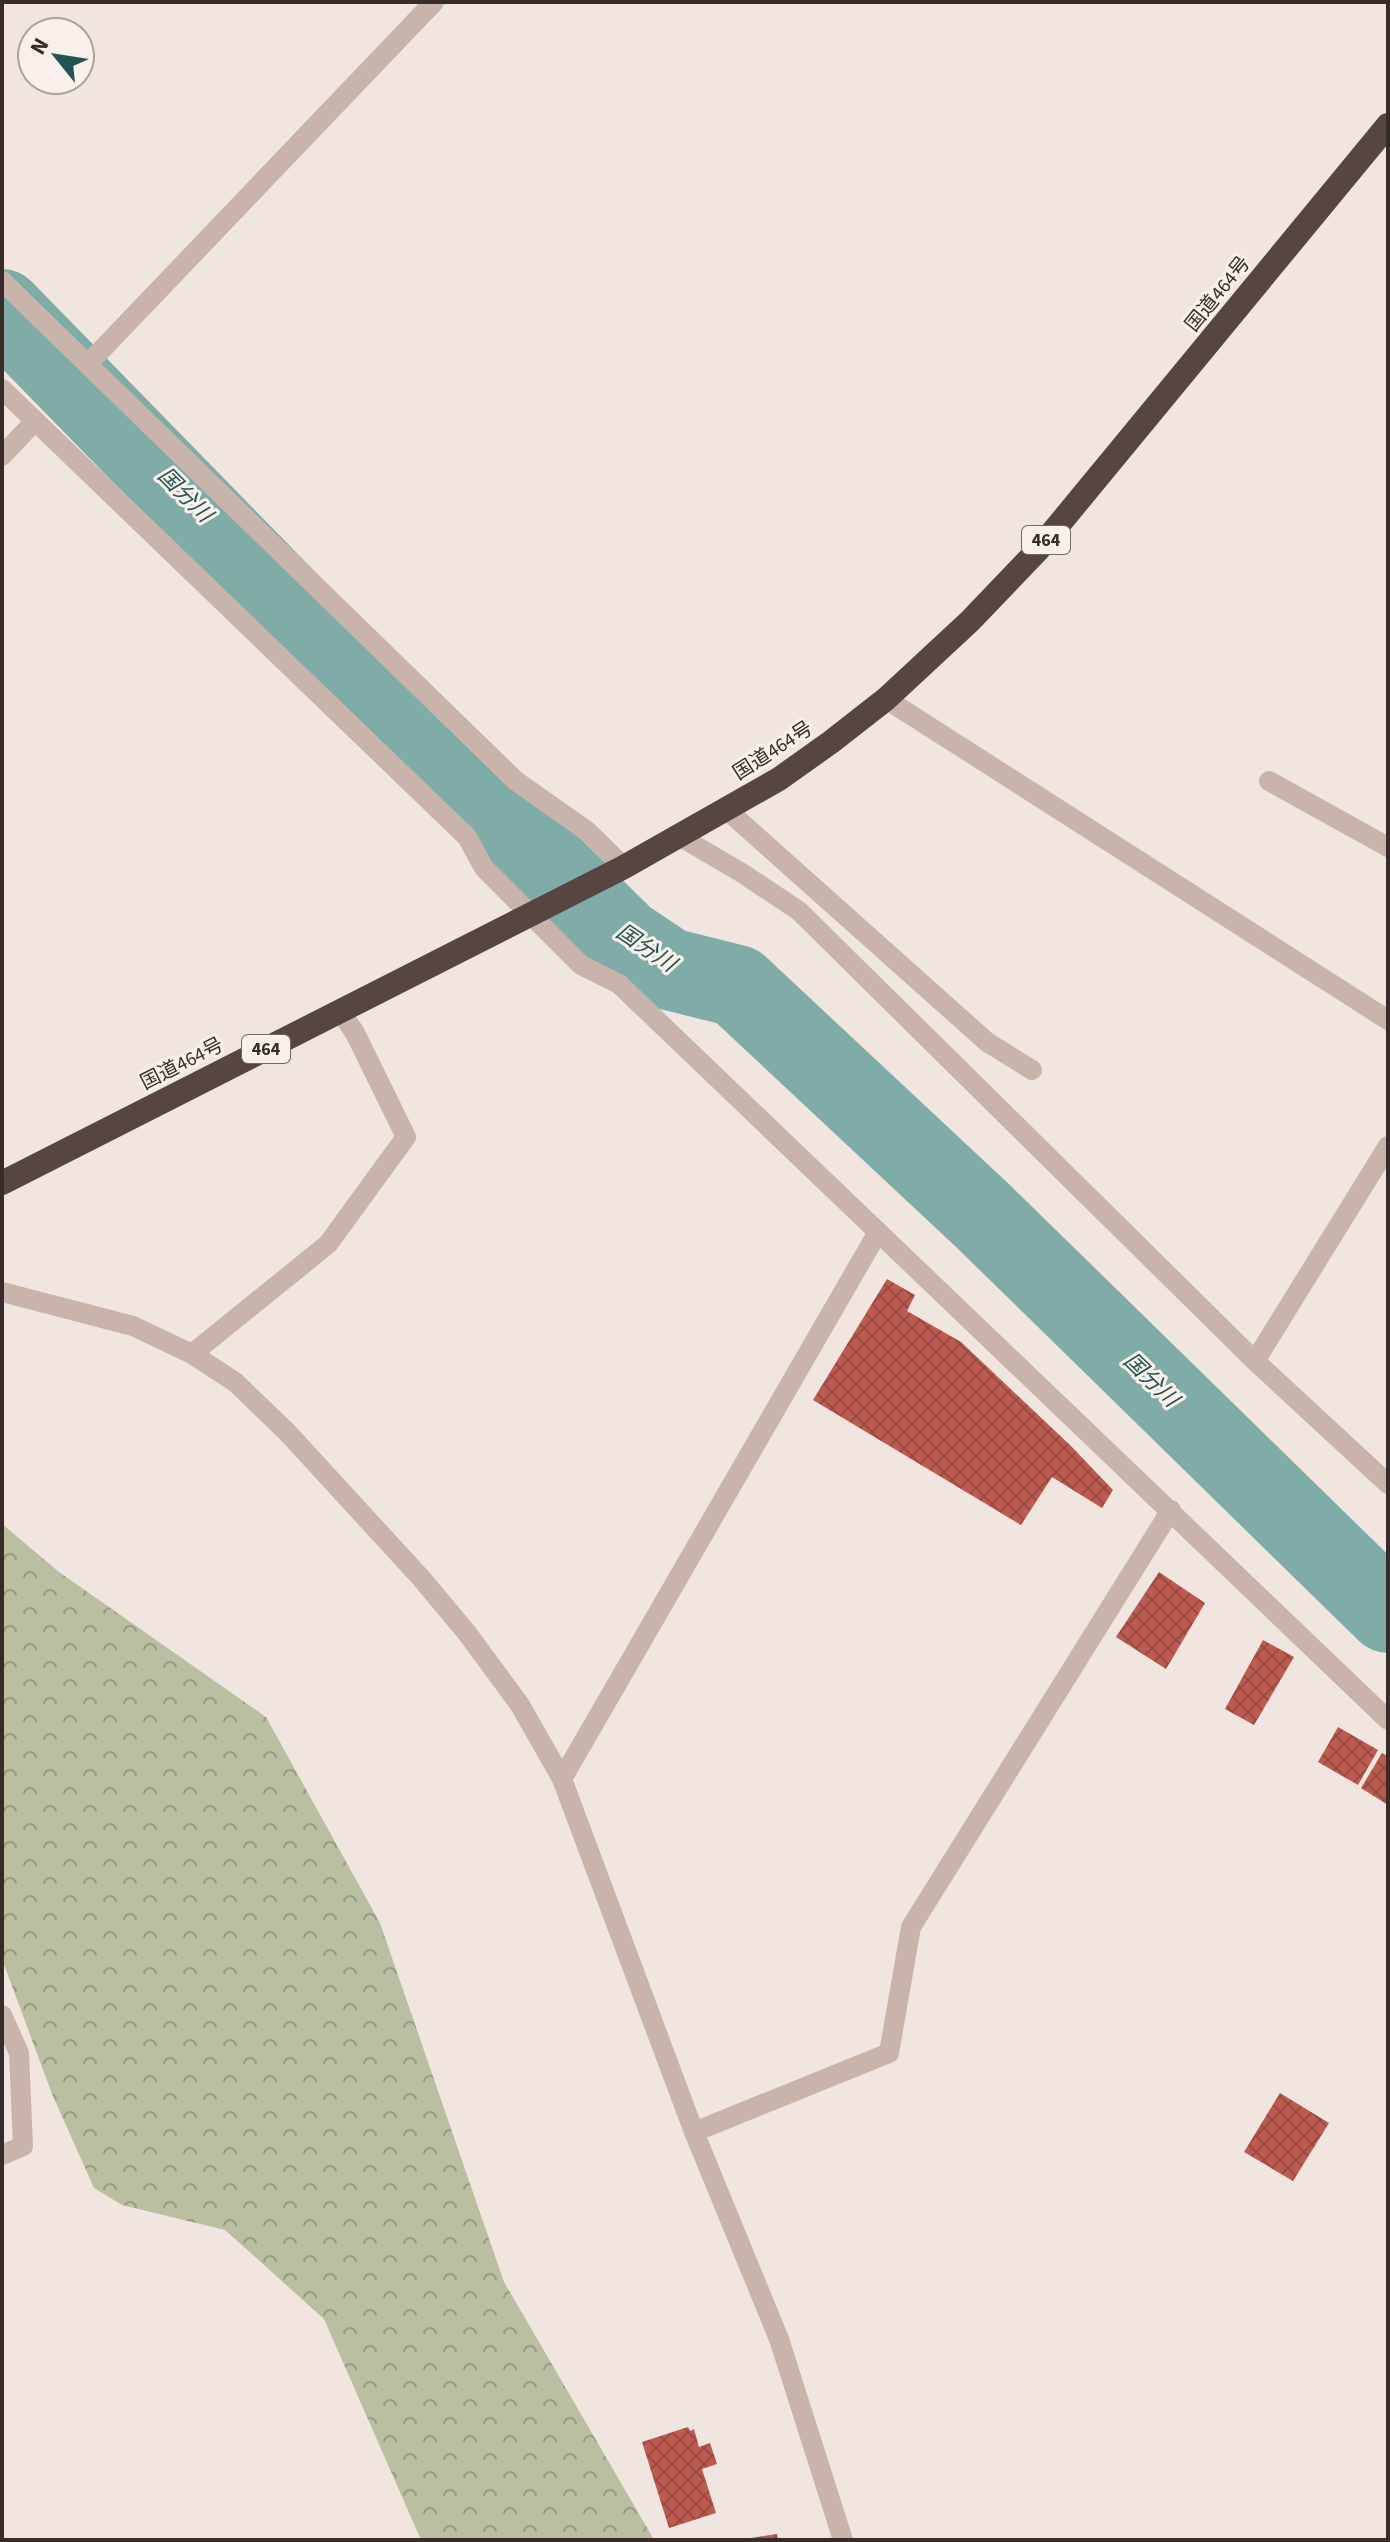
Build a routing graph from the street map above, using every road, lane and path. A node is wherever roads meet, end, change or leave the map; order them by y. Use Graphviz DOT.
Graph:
graph roads {
  1 [pos="434,2"];
  2 [pos="1388,125"];
  3 [pos="2,281"];
  4 [pos="88,364"];
  5 [pos="2,389"];
  6 [pos="35,421"];
  7 [pos="2,456"];
  8 [pos="886,699"];
  9 [pos="1269,781"];
  10 [pos="727,810"];
  11 [pos="679,836"];
  12 [pos="1388,847"];
  13 [pos="624,867"];
  14 [pos="531,915"];
  15 [pos="340,1011"];
  16 [pos="1388,1020"];
  17 [pos="1032,1070"];
  18 [pos="1388,1146"];
  19 [pos="2,1183"];
  20 [pos="878,1232"];
  21 [pos="2,1292"];
  22 [pos="192,1354"];
  23 [pos="1255,1361"];
  24 [pos="1388,1484"];
  25 [pos="1171,1510"];
  26 [pos="1388,1720"];
  27 [pos="562,1779"];
  28 [pos="2,2015"];
  29 [pos="694,2132"];
  30 [pos="2,2155"];
  31 [pos="843,2540"];
  1 -- 4 [label="street"];
  2 -- 8 [label="highway, 国道464号 / 464"];
  3 -- 4 [label="street"];
  4 -- 13 [label="street"];
  5 -- 6 [label="street"];
  6 -- 7 [label="street"];
  6 -- 14 [label="street"];
  8 -- 10 [label="highway, 国道464号 / 464"];
  8 -- 16 [label="street"];
  9 -- 12 [label="street"];
  10 -- 11 [label="highway, 国道464号 / 464"];
  10 -- 17 [label="street"];
  11 -- 13 [label="highway, 国道464号 / 464"];
  11 -- 23 [label="street"];
  13 -- 14 [label="highway, 国道464号 / 464"];
  14 -- 15 [label="highway, 国道464号 / 464"];
  14 -- 20 [label="street"];
  15 -- 19 [label="highway, 国道464号 / 464"];
  15 -- 22 [label="street"];
  18 -- 23 [label="street"];
  20 -- 25 [label="street"];
  20 -- 27 [label="street"];
  21 -- 22 [label="street"];
  22 -- 27 [label="street"];
  23 -- 24 [label="street"];
  25 -- 26 [label="street"];
  25 -- 29 [label="street"];
  27 -- 29 [label="street"];
  28 -- 30 [label="street"];
  29 -- 31 [label="street"];
}
